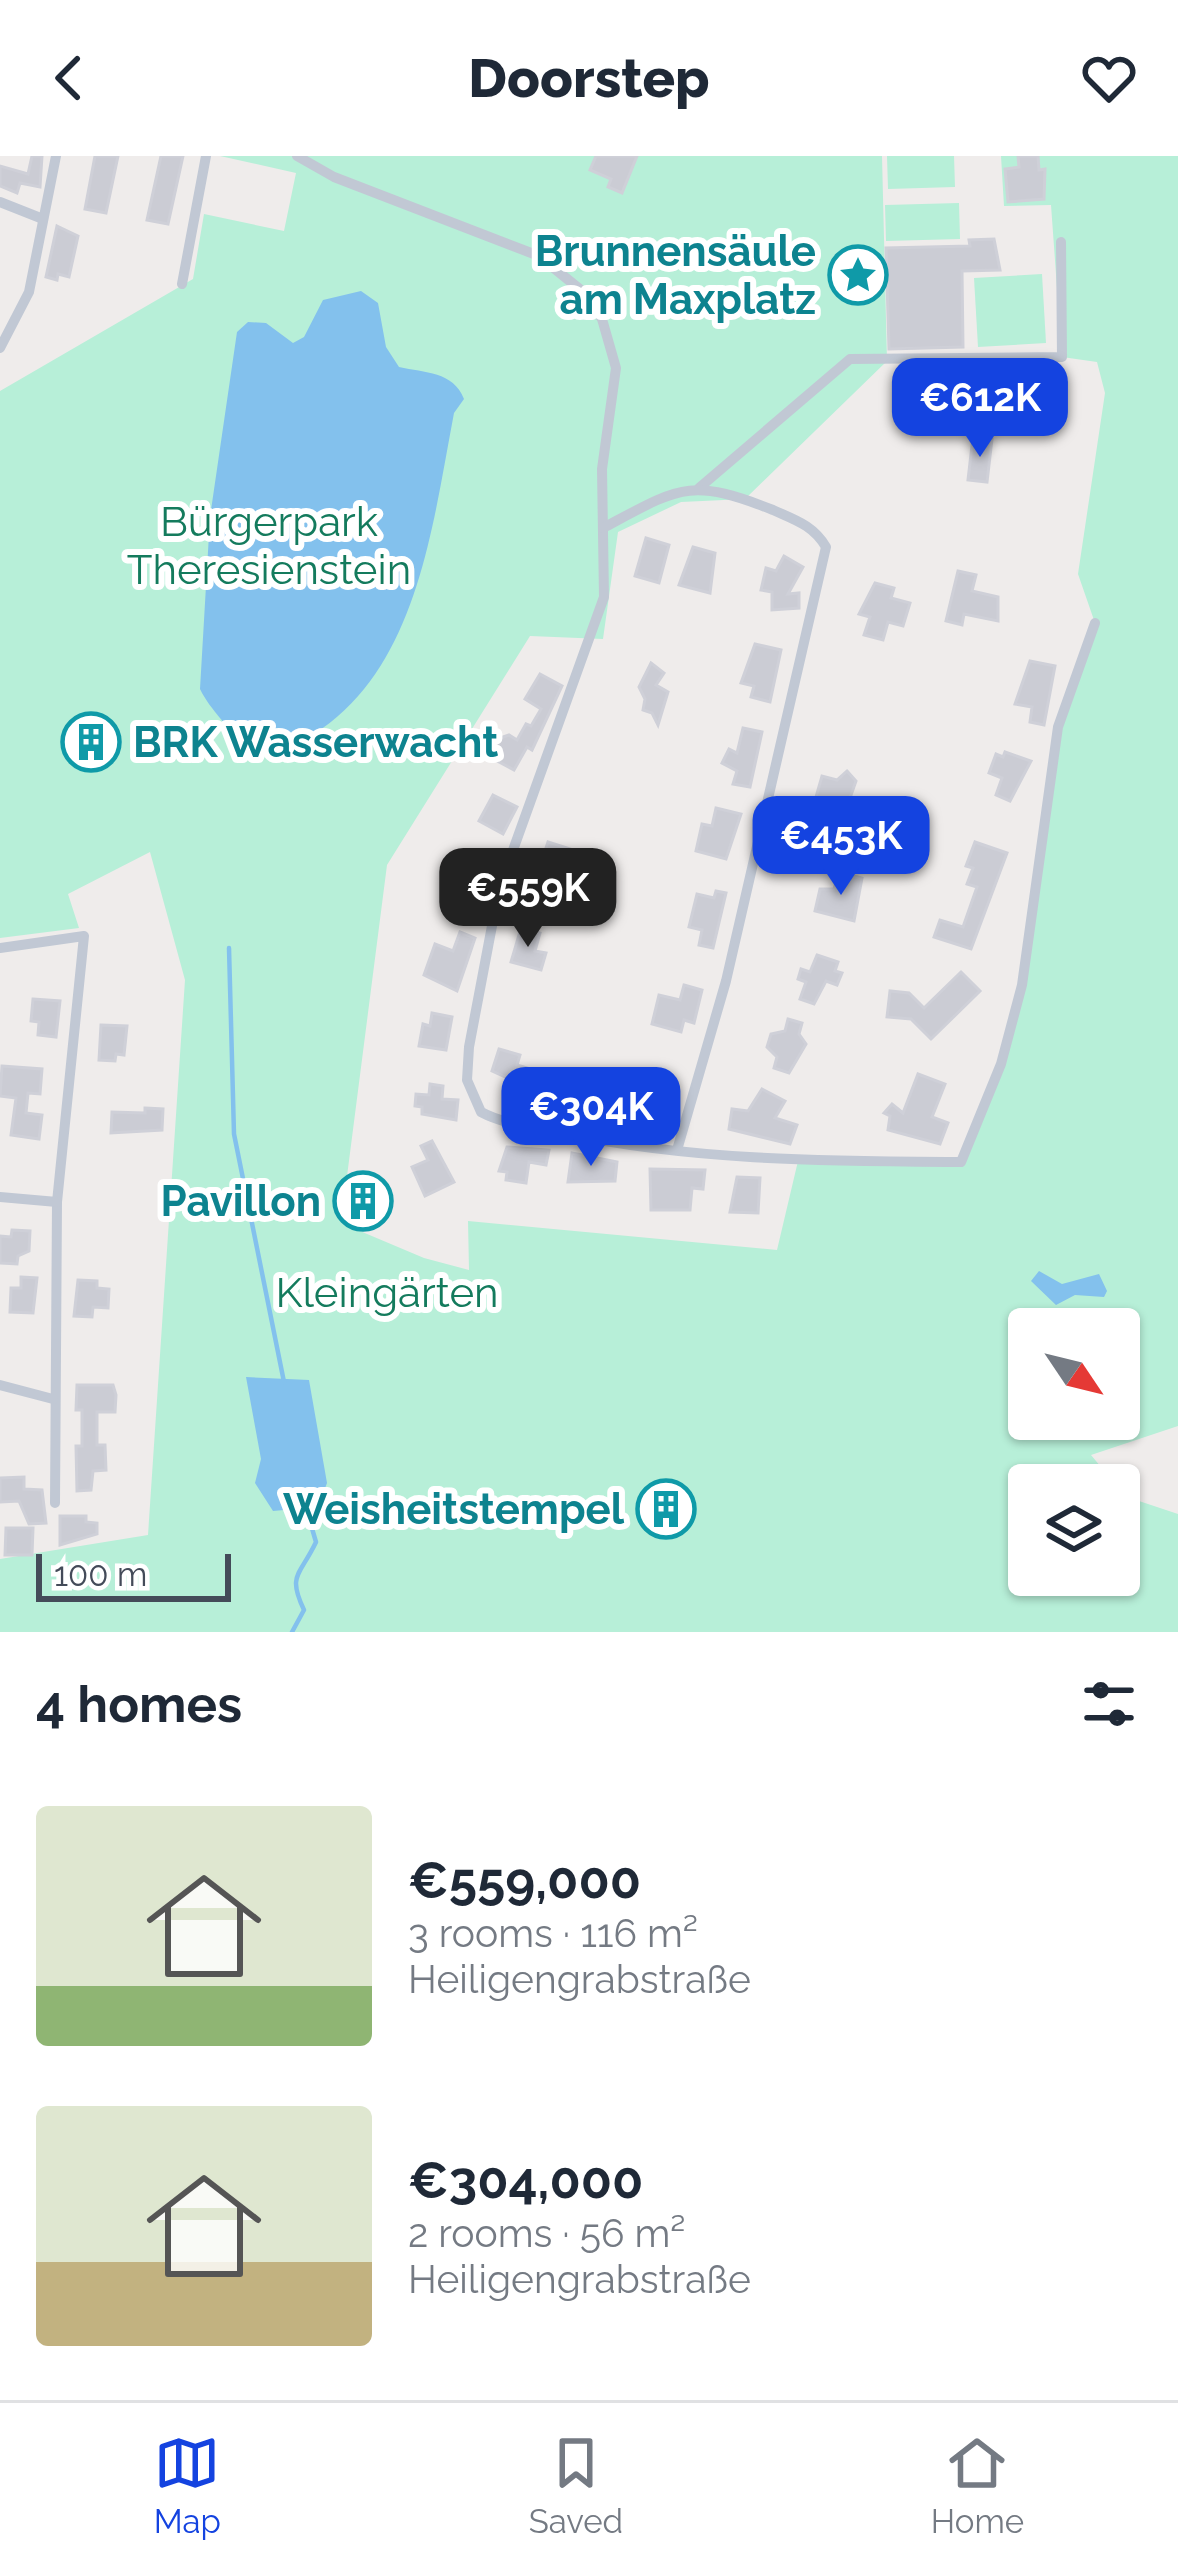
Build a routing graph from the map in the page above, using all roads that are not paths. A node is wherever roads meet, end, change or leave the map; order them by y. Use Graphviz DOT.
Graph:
graph roads {
  1 [pos="56,156"];
  2 [pos="206,156"];
  3 [pos="297,156"];
  4 [pos="0,202"];
  5 [pos="43,218"];
  6 [pos="1060,242"];
  7 [pos="182,284"];
  8 [pos="0,348"];
  9 [pos="699,488"];
  10 [pos="603,528"];
  11 [pos="1095,623"];
  12 [pos="0,948"];
  13 [pos="677,1150"];
  14 [pos="0,1197"];
  15 [pos="57,1202"];
  16 [pos="0,1385"];
  17 [pos="53,1399"];
  18 [pos="55,1503"];
  1 -- 5 [label="street"];
  2 -- 7 [label="street"];
  3 -- 10 [label="street"];
  4 -- 5 [label="street"];
  5 -- 8 [label="street"];
  6 -- 9 [label="street"];
  9 -- 10 [label="street"];
  9 -- 13 [label="street"];
  10 -- 13 [label="street"];
  11 -- 13 [label="street"];
  12 -- 15 [label="street"];
  14 -- 15 [label="street"];
  15 -- 17 [label="street"];
  16 -- 17 [label="street"];
  17 -- 18 [label="street"];
}
